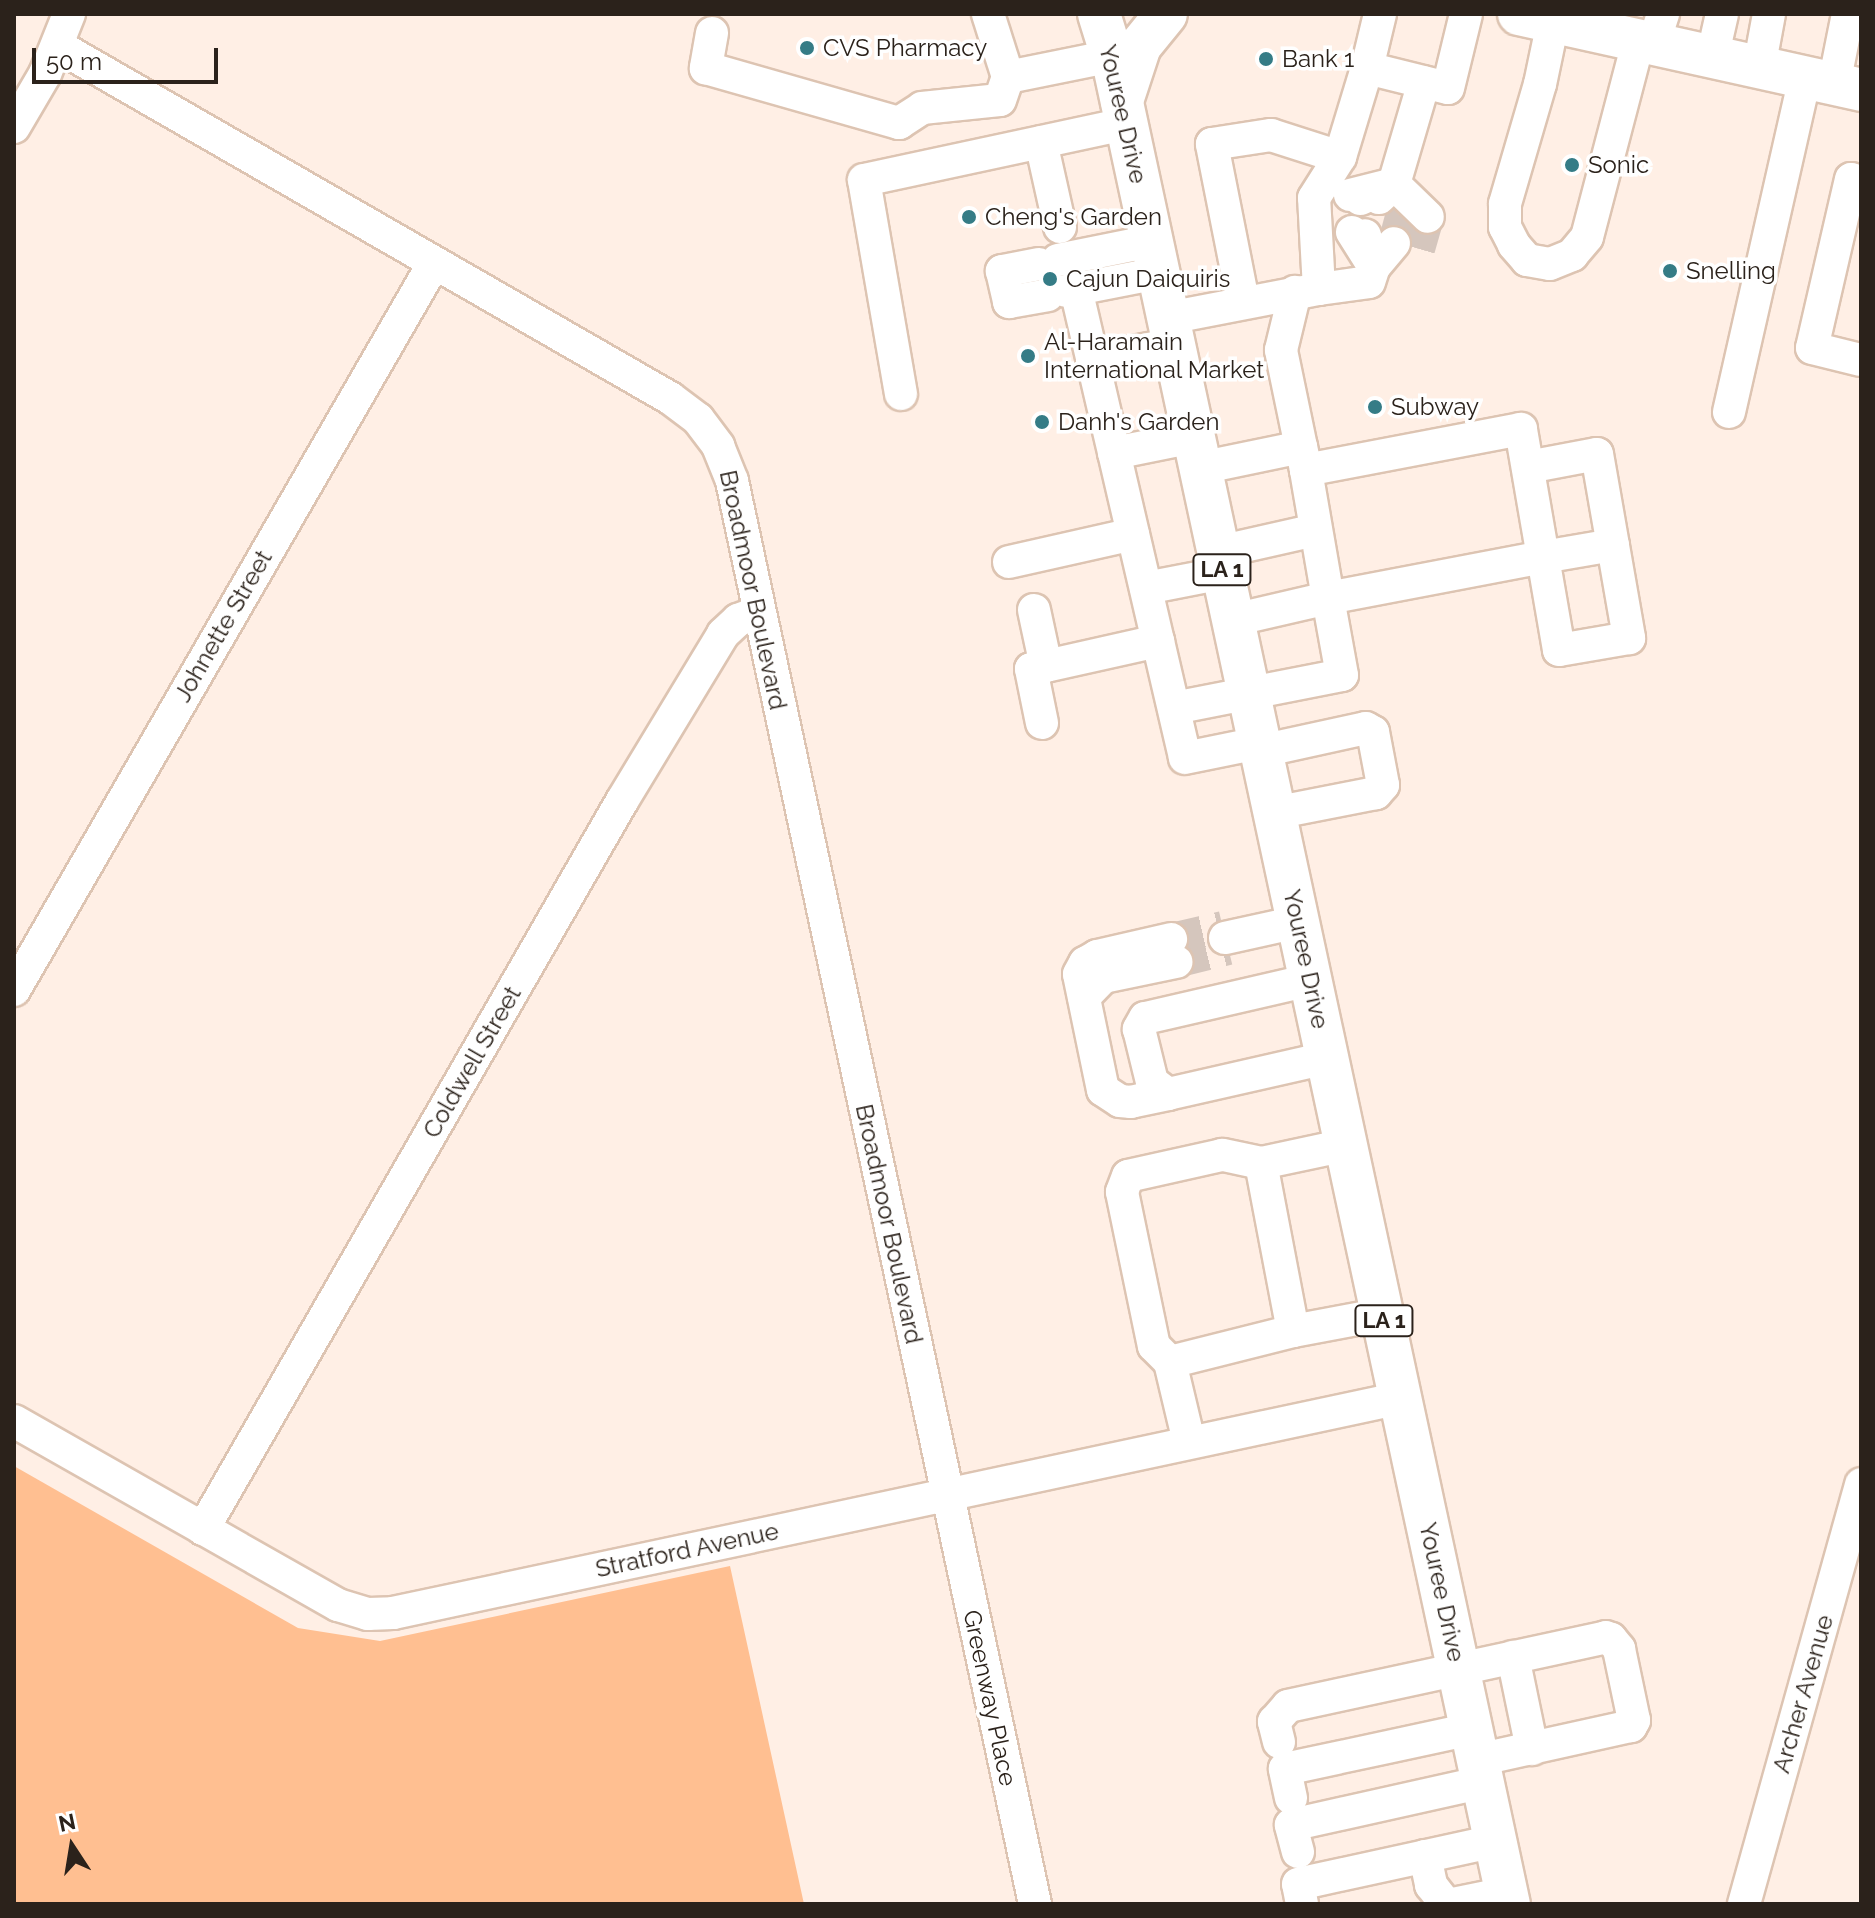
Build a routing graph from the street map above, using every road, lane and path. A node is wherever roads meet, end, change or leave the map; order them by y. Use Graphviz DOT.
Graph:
graph roads {
  1 [pos="69,14"];
  2 [pos="988,14"];
  3 [pos="1099,14"];
  4 [pos="1166,14"];
  5 [pos="1380,14"];
  6 [pos="1466,14"];
  7 [pos="1722,14"];
  8 [pos="1769,14"];
  9 [pos="1848,14"];
  10 [pos="1536,18"];
  11 [pos="1651,33"];
  12 [pos="706,35"];
  13 [pos="58,46"];
  14 [pos="1112,56"];
  15 [pos="1712,58"];
  16 [pos="1367,68"];
  17 [pos="1759,68"];
  18 [pos="1008,77"];
  19 [pos="1424,82"];
  20 [pos="1833,84"];
  21 [pos="1124,113"];
  22 [pos="14,127"];
  23 [pos="1041,142"];
  24 [pos="1340,157"];
  25 [pos="1861,182"];
  26 [pos="1389,203"];
  27 [pos="1060,227"];
  28 [pos="1379,243"];
  29 [pos="1155,257"];
  30 [pos="434,263"];
  31 [pos="1307,290"];
  32 [pos="1063,292"];
  33 [pos="1243,301"];
  34 [pos="1171,331"];
  35 [pos="1092,360"];
  36 [pos="1861,360"];
  37 [pos="901,394"];
  38 [pos="1729,412"];
  39 [pos="1197,452"];
  40 [pos="1114,453"];
  41 [pos="1304,459"];
  42 [pos="1528,467"];
  43 [pos="1316,530"];
  44 [pos="1133,534"];
  45 [pos="1613,545"];
  46 [pos="1543,557"];
  47 [pos="1009,562"];
  48 [pos="1220,562"];
  49 [pos="1146,588"];
  50 [pos="1328,598"];
  51 [pos="1034,610"];
  52 [pos="759,612"];
  53 [pos="1233,620"];
  54 [pos="1158,641"];
  55 [pos="1046,666"];
  56 [pos="1248,693"];
  57 [pos="1174,708"];
  58 [pos="1042,723"];
  59 [pos="1260,747"];
  60 [pos="1274,813"];
  61 [pos="1298,922"];
  62 [pos="1231,937"];
  63 [pos="1173,950"];
  64 [pos="1310,980"];
  65 [pos="14,990"];
  66 [pos="1327,1058"];
  67 [pos="1168,1094"];
  68 [pos="1346,1145"];
  69 [pos="1261,1163"];
  70 [pos="1383,1314"];
  71 [pos="1293,1331"];
  72 [pos="1170,1362"];
  73 [pos="1401,1398"];
  74 [pos="14,1421"];
  75 [pos="1189,1442"];
  76 [pos="1861,1484"];
  77 [pos="946,1493"];
  78 [pos="203,1529"];
  79 [pos="1513,1657"];
  80 [pos="1459,1668"];
  81 [pos="1279,1742"];
  82 [pos="1532,1749"];
  83 [pos="1478,1757"];
  84 [pos="1291,1798"];
  85 [pos="1496,1841"];
  86 [pos="1298,1852"];
  87 [pos="1425,1856"];
  88 [pos="1508,1898"];
  89 [pos="1035,1904"];
  90 [pos="1302,1904"];
  91 [pos="1446,1904"];
  92 [pos="1453,1904"];
  93 [pos="1744,1904"];
  1 -- 13 [label="street"];
  2 -- 18 [label="street"];
  3 -- 14 [label="main road, Youree Drive / LA 1"];
  4 -- 21 [label="main road"];
  5 -- 16 [label="street"];
  6 -- 19 [label="street"];
  7 -- 15 [label="street"];
  8 -- 17 [label="street"];
  9 -- 20 [label="street"];
  10 -- 11 [label="main road"];
  10 -- 11 [label="street"];
  11 -- 15 [label="main road"];
  12 -- 18 [label="street"];
  13 -- 22 [label="street"];
  13 -- 30 [label="street, Broadmoor Boulevard"];
  14 -- 18 [label="street"];
  14 -- 21 [label="main road, Youree Drive / LA 1"];
  15 -- 17 [label="main road"];
  16 -- 19 [label="street"];
  16 -- 24 [label="street"];
  17 -- 20 [label="main road"];
  19 -- 26 [label="street"];
  20 -- 38 [label="street"];
  21 -- 23 [label="street"];
  21 -- 29 [label="main road, Youree Drive / LA 1"];
  23 -- 27 [label="street"];
  23 -- 37 [label="street"];
  24 -- 31 [label="street"];
  24 -- 33 [label="street"];
  25 -- 36 [label="street"];
  28 -- 31 [label="street"];
  29 -- 32 [label="street"];
  29 -- 32 [label="street"];
  29 -- 34 [label="main road, Youree Drive / LA 1"];
  30 -- 52 [label="street, Broadmoor Boulevard"];
  30 -- 65 [label="street, Johnette Street"];
  31 -- 33 [label="street"];
  31 -- 41 [label="street"];
  32 -- 35 [label="street"];
  33 -- 34 [label="street"];
  34 -- 35 [label="street"];
  34 -- 39 [label="main road, Youree Drive / LA 1"];
  35 -- 40 [label="street"];
  39 -- 40 [label="street"];
  39 -- 41 [label="street"];
  39 -- 48 [label="main road, Youree Drive / LA 1"];
  40 -- 44 [label="street"];
  41 -- 42 [label="street"];
  41 -- 43 [label="street"];
  42 -- 45 [label="street"];
  42 -- 46 [label="street"];
  43 -- 48 [label="street"];
  43 -- 50 [label="street"];
  44 -- 47 [label="street"];
  44 -- 49 [label="street"];
  45 -- 46 [label="street"];
  45 -- 46 [label="street"];
  46 -- 50 [label="street"];
  48 -- 49 [label="street"];
  48 -- 53 [label="main road, Youree Drive / LA 1"];
  49 -- 54 [label="street"];
  50 -- 53 [label="street"];
  50 -- 56 [label="street"];
  51 -- 55 [label="street"];
  52 -- 77 [label="street, Broadmoor Boulevard"];
  52 -- 78 [label="street, Coldwell Street"];
  53 -- 56 [label="main road, Youree Drive / LA 1"];
  54 -- 55 [label="street"];
  54 -- 57 [label="street"];
  55 -- 58 [label="street"];
  56 -- 57 [label="street"];
  56 -- 59 [label="main road, Youree Drive / LA 1"];
  57 -- 59 [label="street"];
  59 -- 60 [label="main road, Youree Drive / LA 1"];
  59 -- 60 [label="street"];
  60 -- 61 [label="main road, Youree Drive / LA 1"];
  61 -- 62 [label="street"];
  61 -- 64 [label="main road, Youree Drive / LA 1"];
  63 -- 67 [label="street"];
  64 -- 66 [label="main road, Youree Drive / LA 1"];
  64 -- 67 [label="street"];
  66 -- 67 [label="street"];
  66 -- 68 [label="main road, Youree Drive / LA 1"];
  68 -- 69 [label="street"];
  68 -- 70 [label="main road, Youree Drive / LA 1"];
  69 -- 71 [label="street"];
  69 -- 72 [label="street"];
  70 -- 71 [label="street"];
  70 -- 73 [label="main road, Youree Drive / LA 1"];
  71 -- 72 [label="street"];
  72 -- 75 [label="street"];
  73 -- 75 [label="street, Stratford Avenue"];
  73 -- 80 [label="main road, Youree Drive / LA 1"];
  74 -- 78 [label="street, Stratford Avenue"];
  75 -- 77 [label="street, Stratford Avenue"];
  76 -- 93 [label="street, Archer Avenue"];
  77 -- 78 [label="street, Stratford Avenue"];
  77 -- 89 [label="street, Greenway Place"];
  79 -- 80 [label="street"];
  79 -- 82 [label="street"];
  79 -- 82 [label="street"];
  80 -- 81 [label="street"];
  80 -- 83 [label="main road, Youree Drive / LA 1"];
  82 -- 83 [label="street"];
  83 -- 84 [label="street"];
  83 -- 85 [label="main road, Youree Drive / LA 1"];
  83 -- 86 [label="street"];
  85 -- 87 [label="street"];
  85 -- 88 [label="main road, Youree Drive / LA 1"];
  87 -- 90 [label="street"];
  87 -- 91 [label="street"];
  88 -- 92 [label="street"];
}
